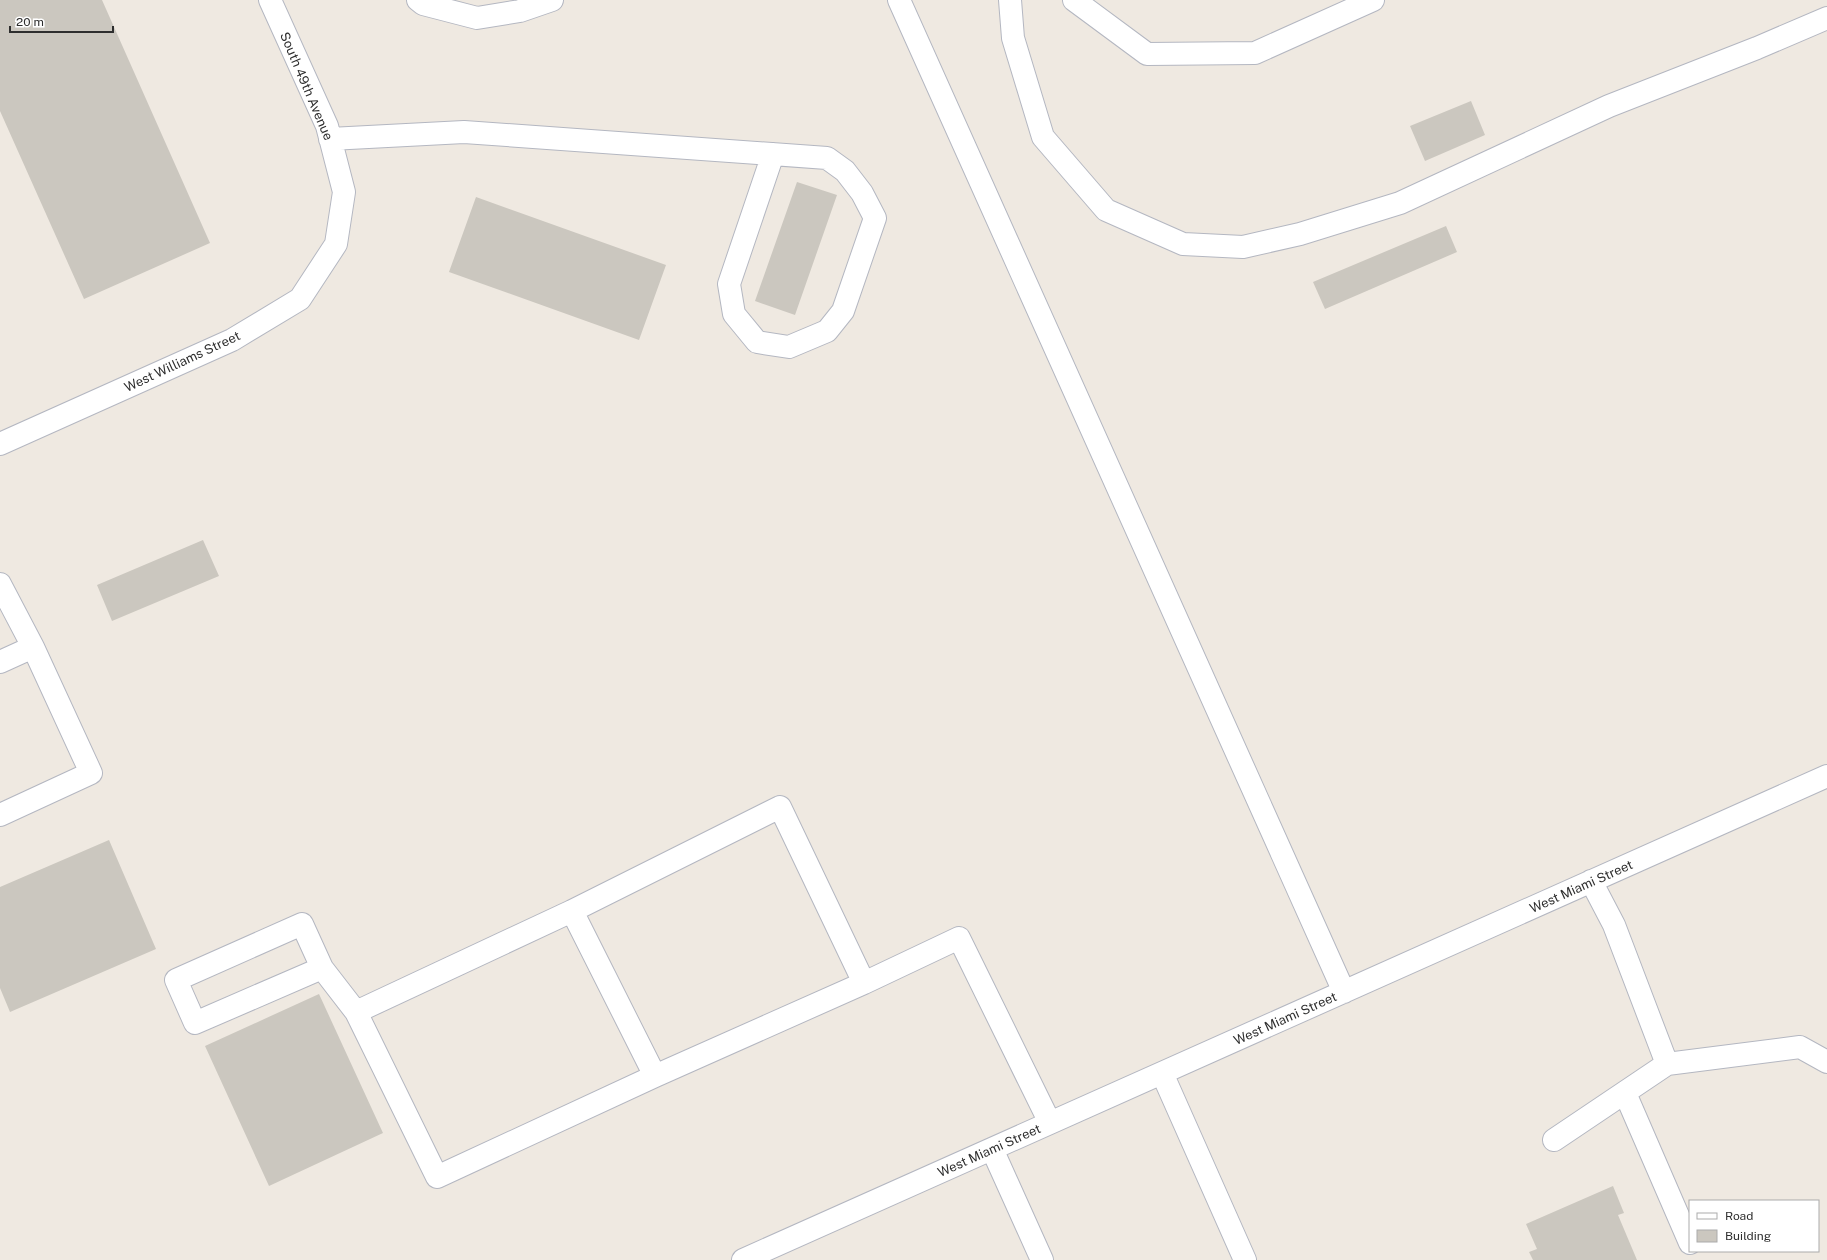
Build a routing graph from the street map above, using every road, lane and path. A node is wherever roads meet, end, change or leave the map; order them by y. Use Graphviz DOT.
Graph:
graph roads {
  1 [pos="270,0"];
  2 [pos="418,0"];
  3 [pos="552,0"];
  4 [pos="900,0"];
  5 [pos="1010,0"];
  6 [pos="1074,0"];
  7 [pos="1373,0"];
  8 [pos="1827,18"];
  9 [pos="330,139"];
  10 [pos="773,154"];
  11 [pos="336,244"];
  12 [pos="0,444"];
  13 [pos="0,584"];
  14 [pos="33,647"];
  15 [pos="0,662"];
  16 [pos="1827,776"];
  17 [pos="0,815"];
  18 [pos="1591,881"];
  19 [pos="572,911"];
  20 [pos="322,968"];
  21 [pos="864,983"];
  22 [pos="1344,992"];
  23 [pos="356,1012"];
  24 [pos="1827,1062"];
  25 [pos="1667,1064"];
  26 [pos="1162,1073"];
  27 [pos="655,1076"];
  28 [pos="1625,1093"];
  29 [pos="1050,1123"];
  30 [pos="1554,1140"];
  31 [pos="992,1149"];
  32 [pos="1689,1241"];
  33 [pos="743,1260"];
  34 [pos="1042,1260"];
  35 [pos="1245,1260"];
  1 -- 9 [label="street, South 49th Avenue"];
  2 -- 3 [label="street"];
  4 -- 22 [label="street"];
  5 -- 8 [label="street"];
  6 -- 7 [label="street"];
  9 -- 10 [label="street"];
  9 -- 11 [label="street, South 49th Avenue"];
  10 -- 10 [label="street"];
  11 -- 12 [label="street, West Williams Street"];
  13 -- 14 [label="street"];
  14 -- 15 [label="street"];
  14 -- 17 [label="street"];
  16 -- 18 [label="street, West Miami Street"];
  18 -- 22 [label="street, West Miami Street"];
  18 -- 25 [label="street"];
  19 -- 21 [label="street"];
  19 -- 23 [label="street"];
  19 -- 27 [label="street"];
  20 -- 20 [label="street"];
  20 -- 23 [label="street"];
  21 -- 27 [label="street"];
  21 -- 29 [label="street"];
  22 -- 26 [label="street, West Miami Street"];
  23 -- 27 [label="street"];
  24 -- 25 [label="street"];
  25 -- 28 [label="street"];
  26 -- 29 [label="street, West Miami Street"];
  26 -- 35 [label="street"];
  28 -- 30 [label="street"];
  28 -- 32 [label="street"];
  29 -- 31 [label="street, West Miami Street"];
  31 -- 33 [label="street, West Miami Street"];
  31 -- 34 [label="street"];
}
